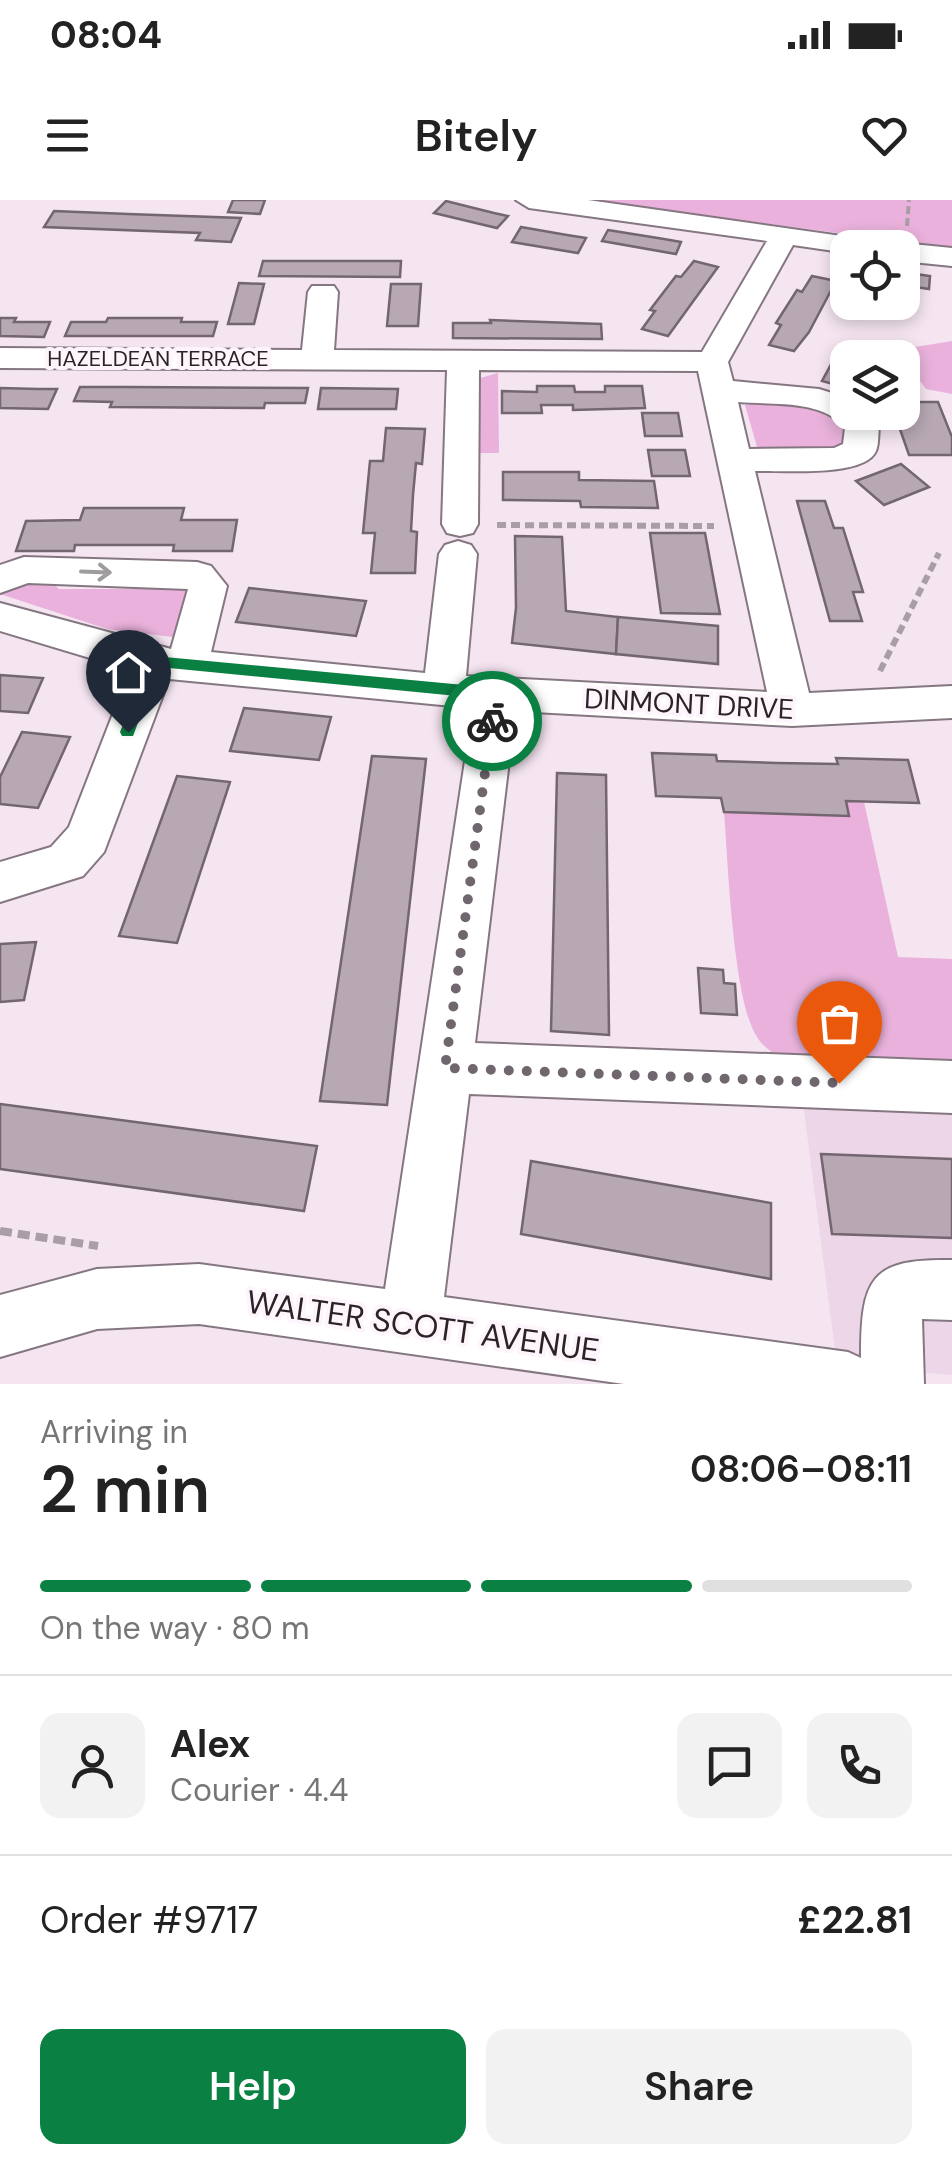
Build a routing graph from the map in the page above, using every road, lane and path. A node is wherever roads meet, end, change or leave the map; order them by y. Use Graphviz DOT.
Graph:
graph roads {
  1 [pos="529,200"];
  2 [pos="784,236"];
  3 [pos="830,242"];
  4 [pos="920,254"];
  5 [pos="952,257"];
  6 [pos="323,292"];
  7 [pos="0,358"];
  8 [pos="317,359"];
  9 [pos="463,359"];
  10 [pos="715,376"];
  11 [pos="830,403"];
  12 [pos="862,430"];
  13 [pos="736,460"];
  14 [pos="750,526"];
  15 [pos="459,539"];
  16 [pos="939,553"];
  17 [pos="0,580"];
  18 [pos="0,617"];
  19 [pos="171,663"];
  20 [pos="444,691"];
  21 [pos="496,694"];
  22 [pos="952,702"];
  23 [pos="861,708"];
  24 [pos="792,710"];
  25 [pos="0,882"];
  26 [pos="445,1068"];
  27 [pos="952,1087"];
  28 [pos="952,1290"];
  29 [pos="410,1325"];
  30 [pos="0,1326"];
  31 [pos="643,1371"];
  32 [pos="848,1384"];
  33 [pos="892,1384"];
  1 -- 2 [label="street"];
  2 -- 3 [label="street"];
  2 -- 10 [label="street"];
  4 -- 5 [label="street"];
  6 -- 8 [label="street"];
  7 -- 8 [label="street, HAZELDEAN TERRACE"];
  8 -- 9 [label="street, HAZELDEAN TERRACE"];
  9 -- 10 [label="street, HAZELDEAN TERRACE"];
  9 -- 15 [label="street"];
  10 -- 11 [label="street, HAZELDEAN TERRACE"];
  10 -- 13 [label="street"];
  12 -- 13 [label="street"];
  13 -- 14 [label="street"];
  14 -- 15 [label="path"];
  14 -- 24 [label="street"];
  15 -- 20 [label="street"];
  16 -- 23 [label="path"];
  17 -- 19 [label="street, one-way"];
  18 -- 19 [label="street, DINMONT DRIVE"];
  19 -- 20 [label="street, DINMONT DRIVE"];
  19 -- 25 [label="street"];
  20 -- 21 [label="street, DINMONT DRIVE"];
  21 -- 24 [label="street, DINMONT DRIVE"];
  21 -- 26 [label="street"];
  22 -- 23 [label="street, DINMONT DRIVE"];
  23 -- 24 [label="street, DINMONT DRIVE"];
  26 -- 27 [label="street"];
  26 -- 29 [label="street"];
  28 -- 33 [label="street"];
  29 -- 30 [label="street, WALTER SCOTT AVENUE"];
  29 -- 31 [label="street, WALTER SCOTT AVENUE"];
  31 -- 32 [label="street, WALTER SCOTT AVENUE"];
}
